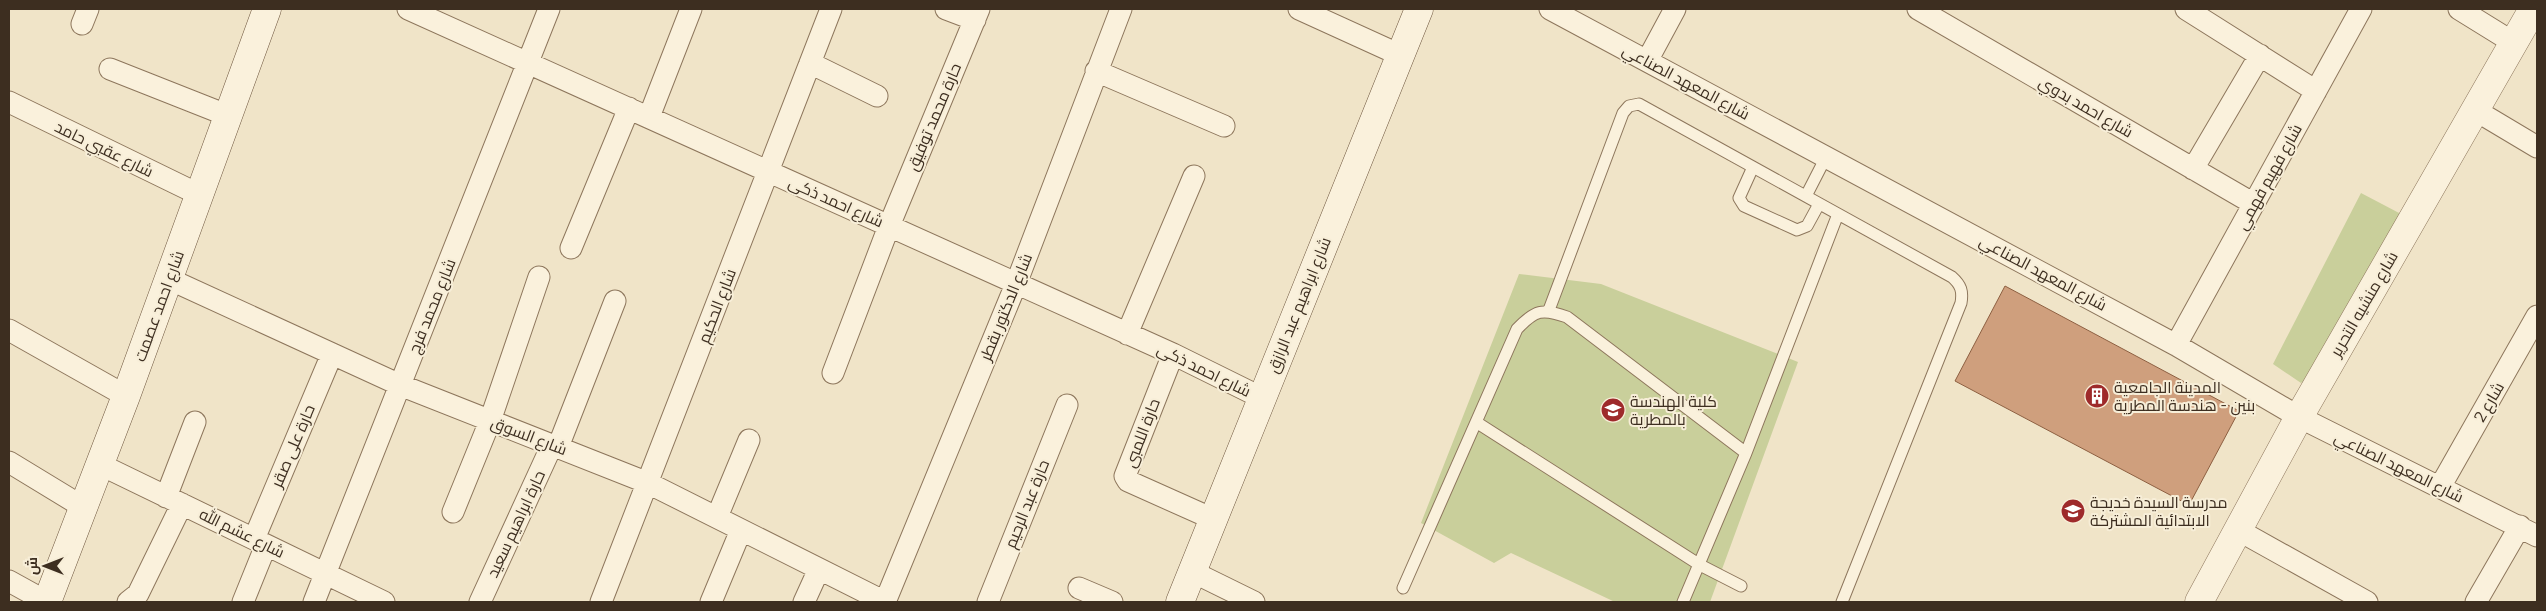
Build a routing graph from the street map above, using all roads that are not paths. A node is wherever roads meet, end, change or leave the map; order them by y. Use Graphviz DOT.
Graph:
graph roads {
  1 [pos="267,9"];
  2 [pos="549,9"];
  3 [pos="691,9"];
  4 [pos="831,9"];
  5 [pos="946,9"];
  6 [pos="1121,9"];
  7 [pos="1418,9"];
  8 [pos="1675,9"];
  9 [pos="1918,9"];
  10 [pos="2186,9"];
  11 [pos="2361,9"];
  12 [pos="2459,9"];
  13 [pos="415,10"];
  14 [pos="1307,10"];
  15 [pos="1559,11"];
  16 [pos="977,14"];
  17 [pos="2532,18"];
  18 [pos="2514,43"];
  19 [pos="1400,55"];
  20 [pos="2260,55"];
  21 [pos="1647,61"];
  22 [pos="528,63"];
  23 [pos="810,64"];
  24 [pos="110,69"];
  25 [pos="1096,71"];
  26 [pos="2316,91"];
  27 [pos="877,96"];
  28 [pos="9,102"];
  29 [pos="629,108"];
  30 [pos="2476,110"];
  31 [pos="229,116"];
  32 [pos="649,117"];
  33 [pos="1224,126"];
  34 [pos="2537,147"];
  35 [pos="1826,157"];
  36 [pos="1753,167"];
  37 [pos="2193,169"];
  38 [pos="768,171"];
  39 [pos="1194,176"];
  40 [pos="200,196"];
  41 [pos="1806,196"];
  42 [pos="1819,204"];
  43 [pos="2254,204"];
  44 [pos="1838,214"];
  45 [pos="888,226"];
  46 [pos="571,248"];
  47 [pos="539,276"];
  48 [pos="169,279"];
  49 [pos="1016,284"];
  50 [pos="616,300"];
  51 [pos="1549,310"];
  52 [pos="2537,316"];
  53 [pos="9,330"];
  54 [pos="1127,334"];
  55 [pos="2176,345"];
  56 [pos="332,354"];
  57 [pos="1173,354"];
  58 [pos="833,373"];
  59 [pos="400,385"];
  60 [pos="126,396"];
  61 [pos="1262,398"];
  62 [pos="1067,405"];
  63 [pos="2299,417"];
  64 [pos="490,420"];
  65 [pos="195,422"];
  66 [pos="1476,422"];
  67 [pos="749,440"];
  68 [pos="555,446"];
  69 [pos="1746,453"];
  70 [pos="9,462"];
  71 [pos="99,464"];
  72 [pos="648,483"];
  73 [pos="2440,487"];
  74 [pos="174,501"];
  75 [pos="83,507"];
  76 [pos="453,512"];
  77 [pos="717,517"];
  78 [pos="1213,519"];
  79 [pos="741,530"];
  80 [pos="2238,530"];
  81 [pos="2529,531"];
  82 [pos="260,542"];
  83 [pos="1700,565"];
  84 [pos="819,569"];
  85 [pos="1192,572"];
  86 [pos="325,574"];
  87 [pos="9,581"];
  88 [pos="1741,586"];
  89 [pos="1079,588"];
  90 [pos="1403,588"];
  91 [pos="1245,600"];
  92 [pos="47,602"];
  93 [pos="128,602"];
  94 [pos="243,602"];
  95 [pos="314,602"];
  96 [pos="384,602"];
  97 [pos="480,602"];
  98 [pos="601,602"];
  99 [pos="711,602"];
  100 [pos="804,602"];
  101 [pos="885,602"];
  102 [pos="988,602"];
  103 [pos="1112,602"];
  104 [pos="1180,602"];
  105 [pos="1683,602"];
  106 [pos="1842,602"];
  107 [pos="2199,602"];
  108 [pos="2367,602"];
  109 [pos="2476,602"];
  1 -- 31 [label="main road, شارع احمد عصمت"];
  2 -- 22 [label="street, شارع محمد فرج"];
  3 -- 32 [label="street"];
  4 -- 23 [label="street, شارع الحكيم"];
  5 -- 16 [label="street"];
  6 -- 25 [label="street, شارع الدكتور بقطر"];
  7 -- 19 [label="main road, شارع ابراهيم عبد الرازق"];
  8 -- 21 [label="street"];
  9 -- 37 [label="street, شارع احمد بدوي"];
  10 -- 20 [label="street"];
  11 -- 26 [label="street, شارع فهيم فهمي"];
  12 -- 18 [label="street"];
  13 -- 22 [label="street, شارع احمد ذكى"];
  14 -- 19 [label="street"];
  15 -- 21 [label="street, شارع المعهد الصناعي"];
  16 -- 45 [label="street, حارة محمد توفيق"];
  17 -- 18 [label="main road, شارع منشيه التحرير"];
  18 -- 30 [label="main road, شارع منشيه التحرير"];
  19 -- 61 [label="main road, شارع ابراهيم عبد الرازق"];
  20 -- 26 [label="street"];
  20 -- 37 [label="street"];
  21 -- 35 [label="street, شارع المعهد الصناعي"];
  22 -- 29 [label="street, شارع احمد ذكى"];
  22 -- 59 [label="street, شارع محمد فرج"];
  23 -- 27 [label="street"];
  23 -- 38 [label="street, شارع الحكيم"];
  24 -- 31 [label="street"];
  25 -- 33 [label="street"];
  25 -- 49 [label="street, شارع الدكتور بقطر"];
  26 -- 43 [label="street, شارع فهيم فهمي"];
  28 -- 40 [label="street, شارع عقبي حامد"];
  29 -- 32 [label="street, شارع احمد ذكى"];
  29 -- 46 [label="street"];
  30 -- 34 [label="street"];
  30 -- 63 [label="main road, شارع منشيه التحرير"];
  31 -- 40 [label="main road, شارع احمد عصمت"];
  32 -- 38 [label="street, شارع احمد ذكى"];
  35 -- 41 [label="lane"];
  35 -- 55 [label="street, شارع المعهد الصناعي"];
  36 -- 41 [label="lane"];
  36 -- 42 [label="lane"];
  36 -- 51 [label="lane"];
  37 -- 43 [label="street, شارع احمد بدوي"];
  38 -- 45 [label="street, شارع احمد ذكى"];
  38 -- 72 [label="street, شارع الحكيم"];
  39 -- 54 [label="street"];
  40 -- 48 [label="main road, شارع احمد عصمت"];
  41 -- 42 [label="lane"];
  42 -- 44 [label="lane"];
  43 -- 55 [label="street, شارع فهيم فهمي"];
  44 -- 69 [label="lane"];
  44 -- 106 [label="lane"];
  45 -- 49 [label="street, شارع احمد ذكى"];
  45 -- 58 [label="street, حارة محمد توفيق"];
  47 -- 64 [label="street"];
  48 -- 56 [label="street, شارع السوق"];
  48 -- 60 [label="main road, شارع احمد عصمت"];
  49 -- 54 [label="street, شارع احمد ذكى"];
  49 -- 101 [label="street, شارع الدكتور بقطر"];
  50 -- 68 [label="street, حارة ابراهيم سعيد"];
  51 -- 66 [label="lane"];
  51 -- 69 [label="lane"];
  52 -- 73 [label="street, شارع 2"];
  53 -- 60 [label="street"];
  54 -- 57 [label="street, شارع احمد ذكى"];
  55 -- 63 [label="street, شارع المعهد الصناعي"];
  56 -- 59 [label="street, شارع السوق"];
  56 -- 82 [label="street, حارة على صقر"];
  57 -- 61 [label="street, شارع احمد ذكى"];
  57 -- 78 [label="street, حارة اللمبى"];
  59 -- 64 [label="street, شارع السوق"];
  59 -- 86 [label="street, شارع محمد فرج"];
  60 -- 71 [label="main road, شارع احمد عصمت"];
  61 -- 78 [label="main road, شارع ابراهيم عبد الرازق"];
  62 -- 102 [label="street, حارة عبد الرحيم"];
  63 -- 73 [label="street, شارع المعهد الصناعي"];
  63 -- 80 [label="main road, شارع منشيه التحرير"];
  64 -- 68 [label="street, شارع السوق"];
  64 -- 76 [label="street"];
  65 -- 74 [label="street"];
  66 -- 83 [label="lane"];
  66 -- 90 [label="lane"];
  67 -- 77 [label="street"];
  68 -- 72 [label="street, شارع السوق"];
  68 -- 97 [label="street, حارة ابراهيم سعيد"];
  69 -- 83 [label="lane"];
  70 -- 75 [label="street"];
  71 -- 74 [label="street, شارع عشم الله"];
  71 -- 75 [label="main road, شارع احمد عصمت"];
  72 -- 77 [label="street, شارع السوق"];
  72 -- 98 [label="street, شارع الحكيم"];
  73 -- 81 [label="street, شارع المعهد الصناعي"];
  74 -- 82 [label="street, شارع عشم الله"];
  74 -- 93 [label="street"];
  75 -- 92 [label="main road, شارع احمد عصمت"];
  77 -- 79 [label="street, شارع السوق"];
  78 -- 85 [label="main road, شارع ابراهيم عبد الرازق"];
  79 -- 84 [label="street, شارع السوق"];
  79 -- 99 [label="street"];
  80 -- 107 [label="main road, شارع منشيه التحرير"];
  80 -- 108 [label="street"];
  81 -- 109 [label="street"];
  82 -- 86 [label="street, شارع عشم الله"];
  82 -- 94 [label="street, حارة على صقر"];
  83 -- 88 [label="lane"];
  83 -- 105 [label="lane"];
  84 -- 100 [label="street"];
  84 -- 101 [label="street, شارع السوق"];
  85 -- 91 [label="street"];
  85 -- 104 [label="main road, شارع ابراهيم عبد الرازق"];
  86 -- 95 [label="street, شارع محمد فرج"];
  86 -- 96 [label="street, شارع عشم الله"];
  87 -- 92 [label="street"];
  89 -- 103 [label="street"];
}
